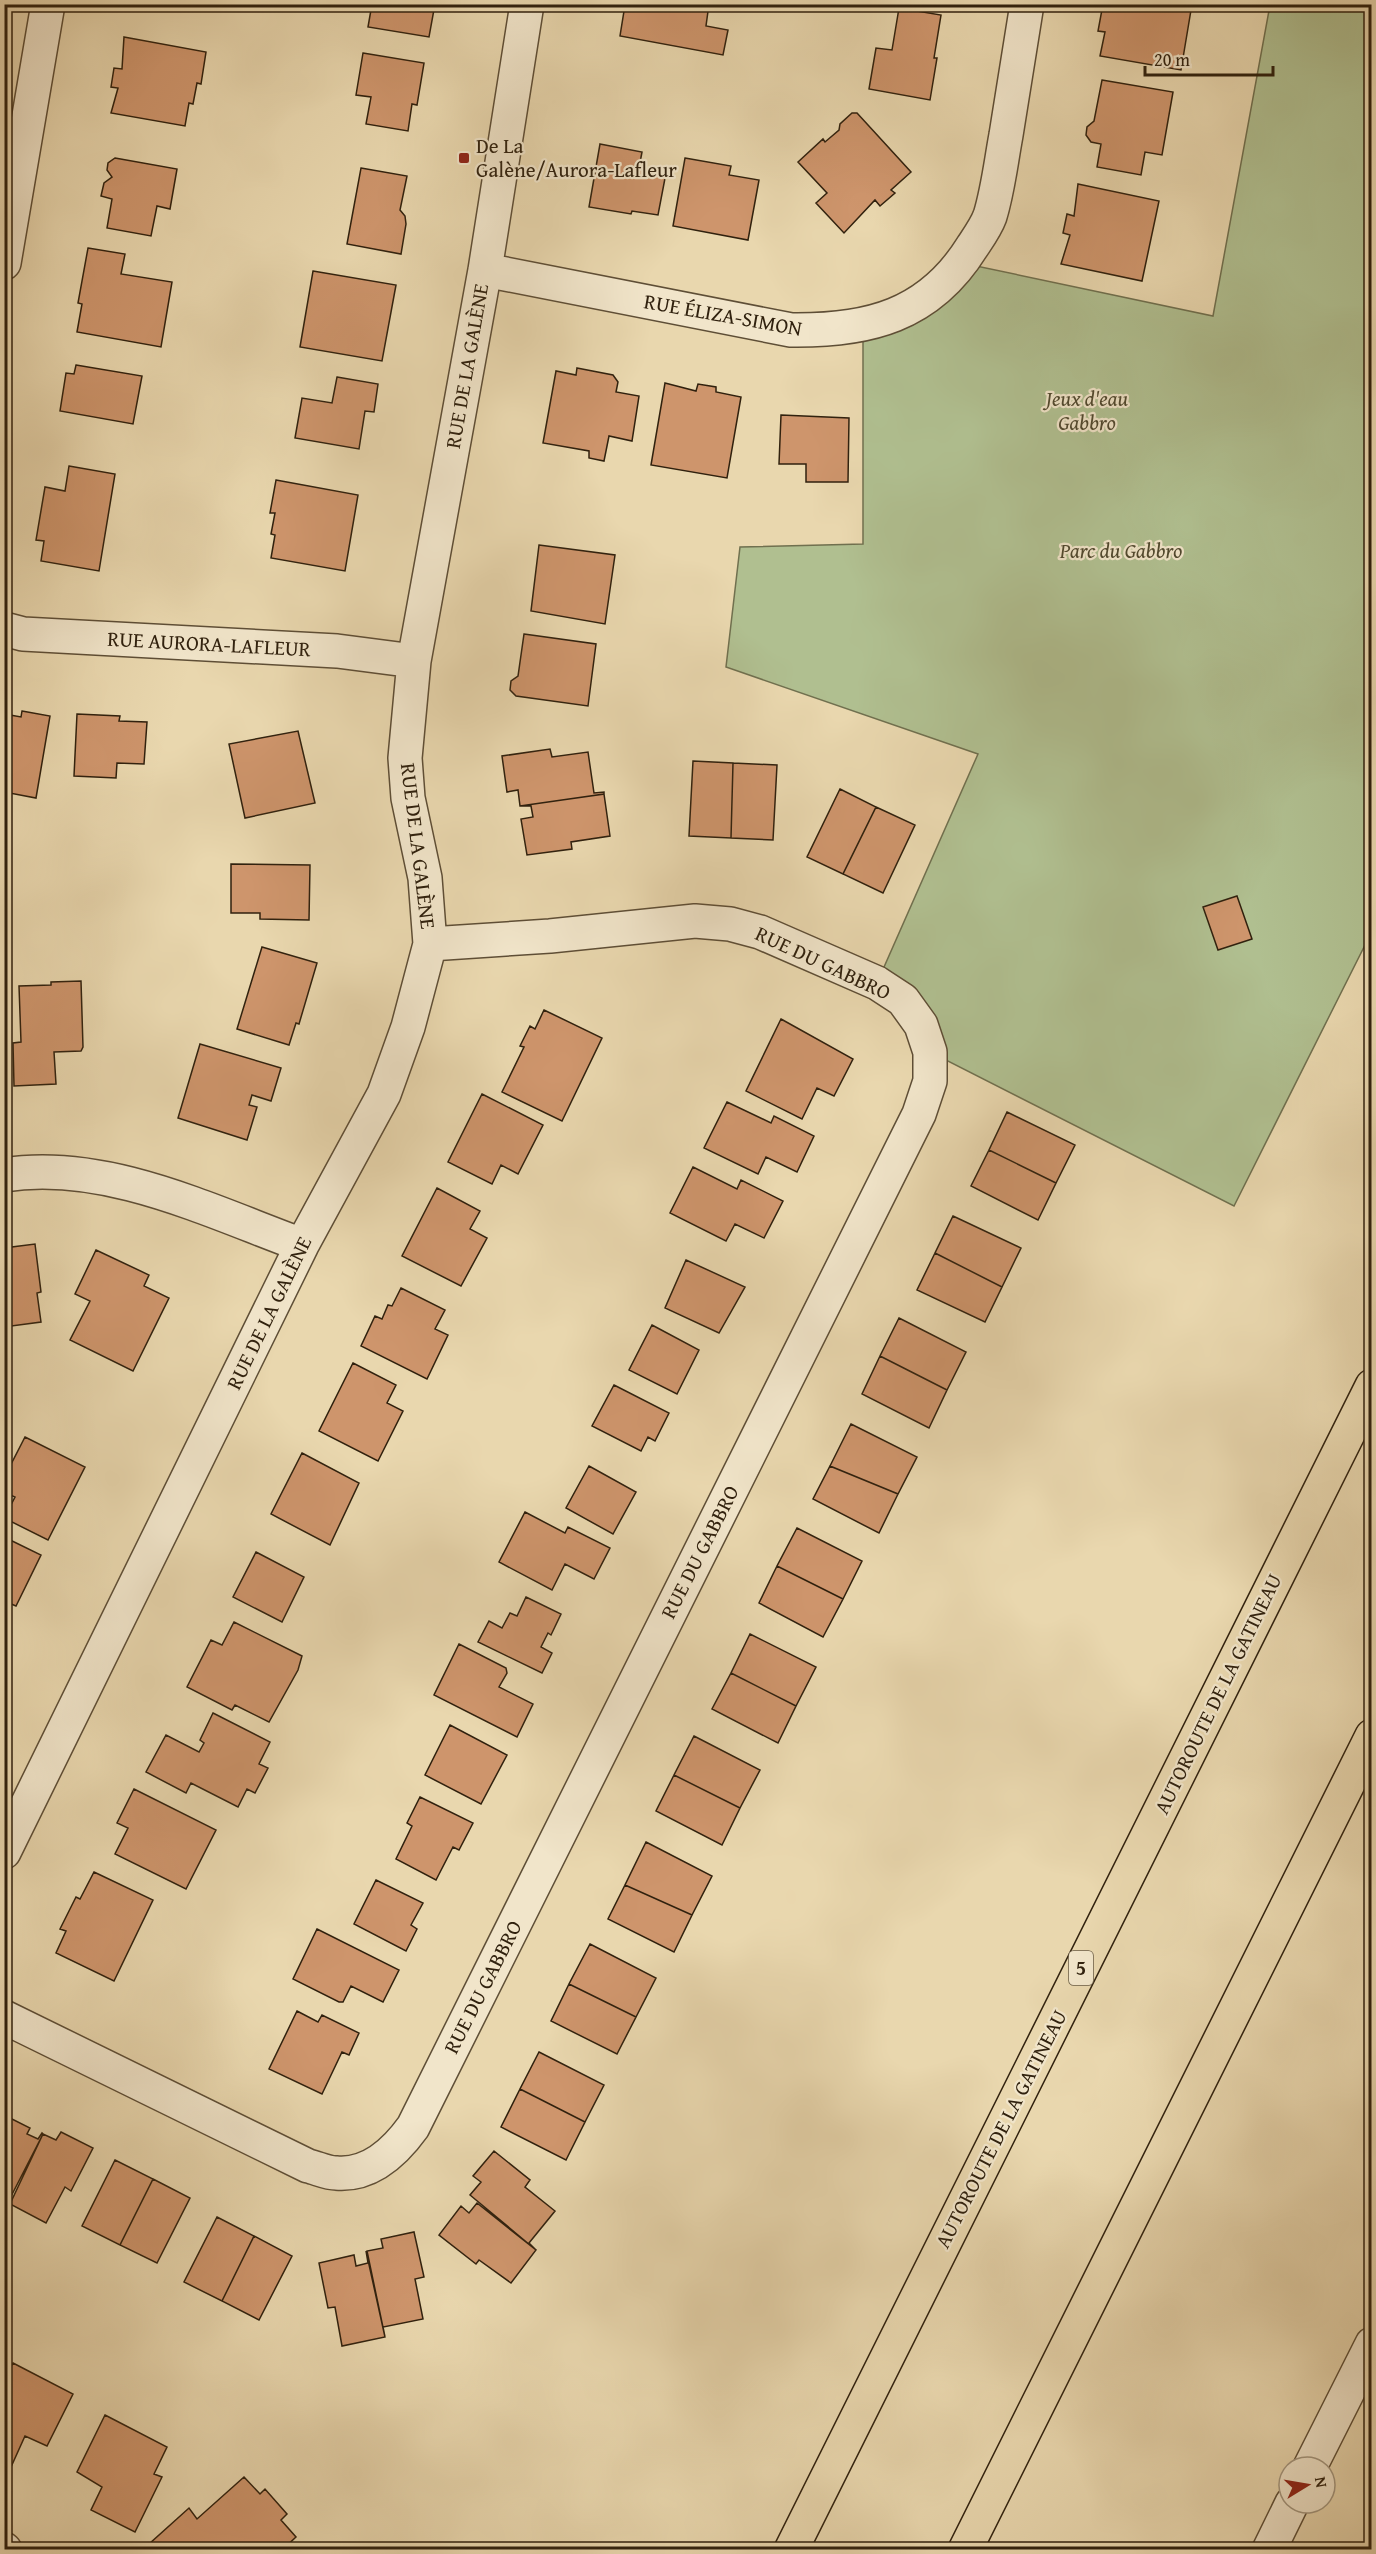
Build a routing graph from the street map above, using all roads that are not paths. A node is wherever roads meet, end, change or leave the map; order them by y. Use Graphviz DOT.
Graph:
graph roads {
  1 [pos="48,4"];
  2 [pos="527,4"];
  3 [pos="1028,4"];
  4 [pos="4,263"];
  5 [pos="484,270"];
  6 [pos="4,629"];
  7 [pos="414,661"];
  8 [pos="430,944"];
  9 [pos="4,1175"];
  10 [pos="302,1245"];
  11 [pos="1371,1386"];
  12 [pos="1371,1736"];
  13 [pos="4,1852"];
  14 [pos="4,2017"];
  15 [pos="1371,2344"];
  16 [pos="1316,2455"];
  17 [pos="1286,2515"];
  18 [pos="791,2550"];
  19 [pos="964,2550"];
  20 [pos="1269,2550"];
  1 -- 4 [label="street"];
  2 -- 5 [label="street, RUE DE LA GALÈNE"];
  3 -- 5 [label="street, RUE ÉLIZA-SIMON"];
  5 -- 7 [label="street, RUE DE LA GALÈNE"];
  6 -- 7 [label="street, RUE AURORA-LAFLEUR"];
  7 -- 8 [label="street, RUE DE LA GALÈNE"];
  8 -- 10 [label="street, RUE DE LA GALÈNE"];
  8 -- 14 [label="street, RUE DU GABBRO"];
  9 -- 10 [label="street"];
  10 -- 13 [label="street, RUE DE LA GALÈNE"];
  11 -- 18 [label="highway, AUTOROUTE DE LA GATINEAU / 5"];
  12 -- 19 [label="highway"];
  15 -- 16 [label="street"];
  17 -- 20 [label="street"];
}
